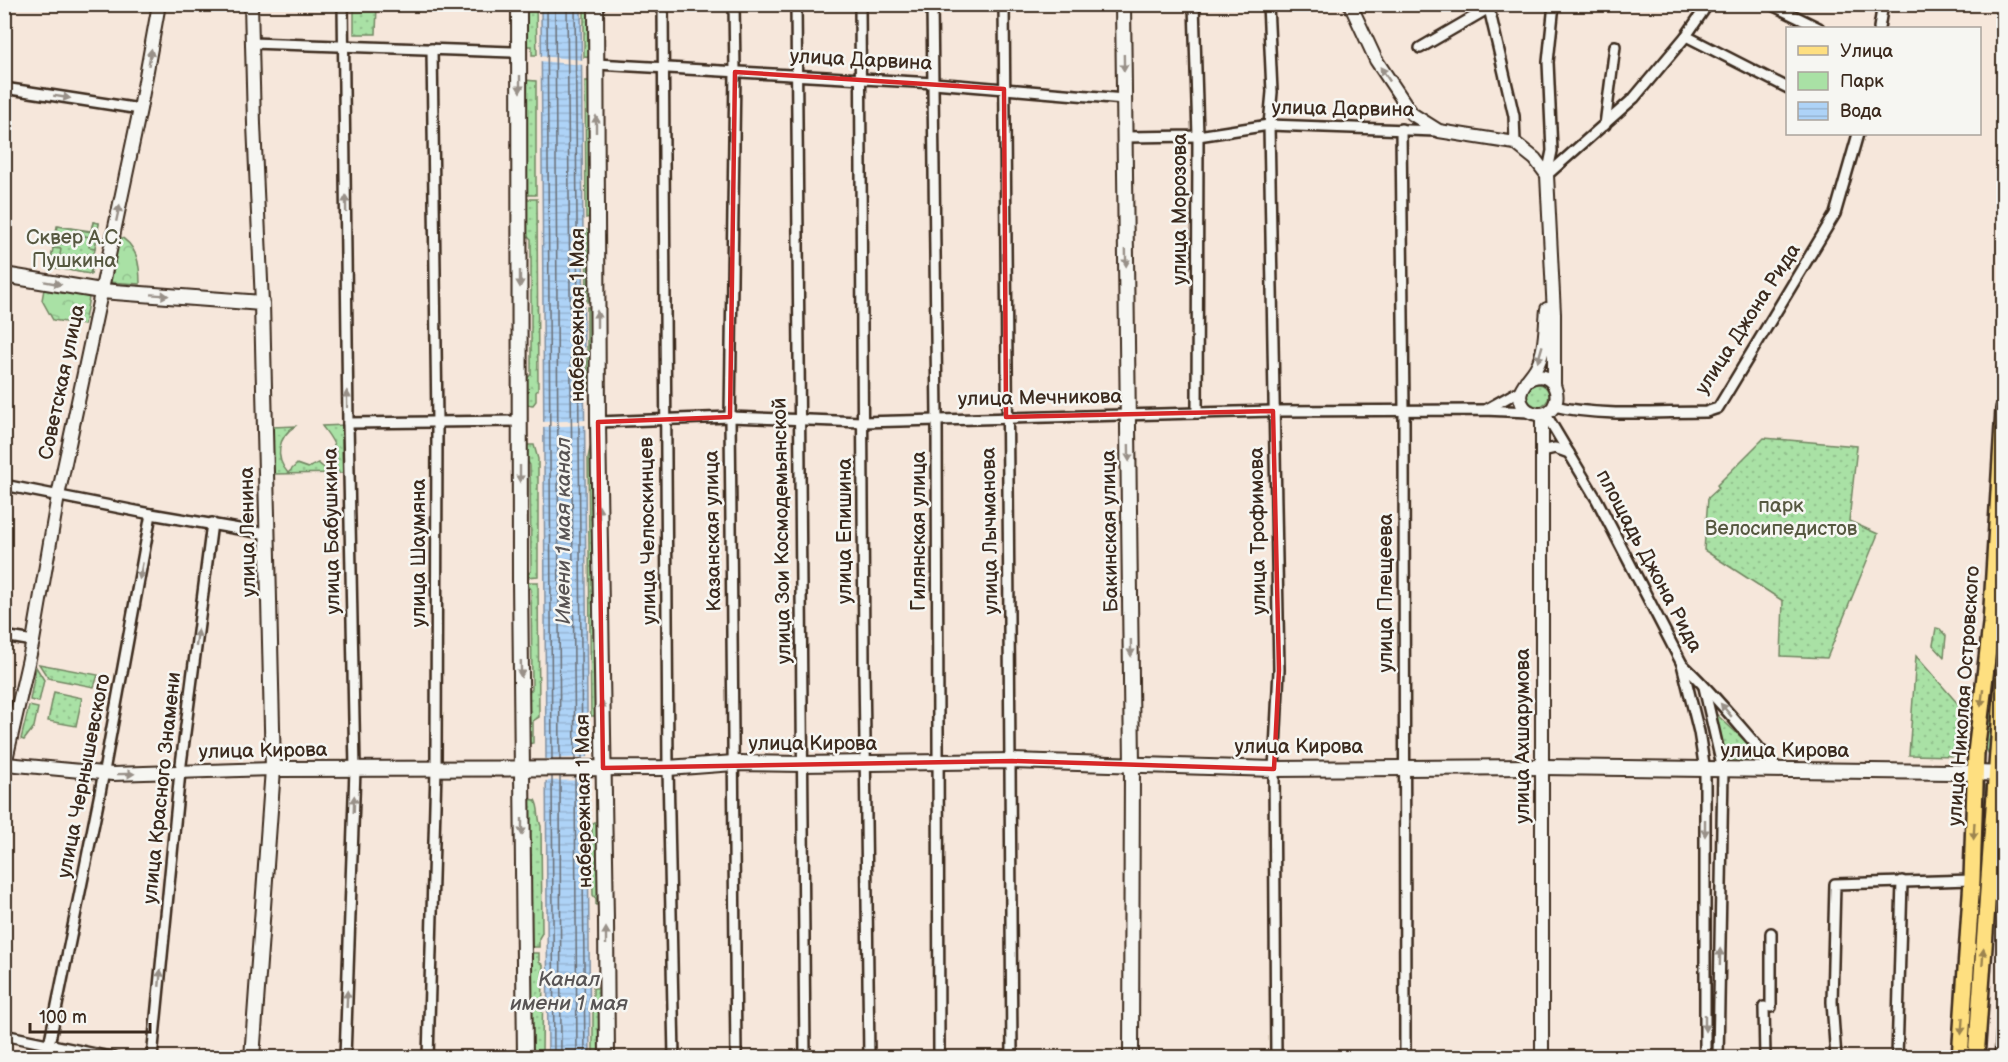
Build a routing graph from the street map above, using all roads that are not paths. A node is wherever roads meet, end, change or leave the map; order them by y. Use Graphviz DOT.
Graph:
graph roads {
  1 [pos="159,4"];
  2 [pos="251,4"];
  3 [pos="344,4"];
  4 [pos="519,4"];
  5 [pos="596,4"];
  6 [pos="663,4"];
  7 [pos="734,4"];
  8 [pos="796,4"];
  9 [pos="860,4"];
  10 [pos="932,4"];
  11 [pos="1004,4"];
  12 [pos="1123,4"];
  13 [pos="1194,4"];
  14 [pos="1269,4"];
  15 [pos="1350,4"];
  16 [pos="1554,4"];
  17 [pos="1708,4"];
  18 [pos="1770,4"];
  19 [pos="1883,4"];
  20 [pos="1489,6"];
  21 [pos="1817,27"];
  22 [pos="1879,27"];
  23 [pos="1686,36"];
  24 [pos="251,43"];
  25 [pos="344,46"];
  26 [pos="1615,46"];
  27 [pos="1420,48"];
  28 [pos="432,49"];
  29 [pos="520,57"];
  30 [pos="596,64"];
  31 [pos="663,68"];
  32 [pos="735,72"];
  33 [pos="796,76"];
  34 [pos="862,79"];
  35 [pos="934,83"];
  36 [pos="1786,87"];
  37 [pos="4,88"];
  38 [pos="1004,89"];
  39 [pos="1124,99"];
  40 [pos="140,109"];
  41 [pos="1269,125"];
  42 [pos="1605,125"];
  43 [pos="1401,129"];
  44 [pos="1438,131"];
  45 [pos="1858,135"];
  46 [pos="1198,136"];
  47 [pos="1125,137"];
  48 [pos="1515,143"];
  49 [pos="1546,175"];
  50 [pos="4,275"];
  51 [pos="1551,281"];
  52 [pos="101,291"];
  53 [pos="262,303"];
  54 [pos="1523,385"];
  55 [pos="1554,385"];
  56 [pos="2004,409"];
  57 [pos="1404,410"];
  58 [pos="1484,410"];
  59 [pos="1545,410"];
  60 [pos="1273,411"];
  61 [pos="1197,413"];
  62 [pos="1128,414"];
  63 [pos="730,417"];
  64 [pos="1006,417"];
  65 [pos="664,418"];
  66 [pos="937,418"];
  67 [pos="798,420"];
  68 [pos="520,421"];
  69 [pos="598,422"];
  70 [pos="862,422"];
  71 [pos="348,423"];
  72 [pos="437,423"];
  73 [pos="1567,449"];
  74 [pos="1542,451"];
  75 [pos="4,485"];
  76 [pos="58,496"];
  77 [pos="151,514"];
  78 [pos="212,523"];
  79 [pos="268,534"];
  80 [pos="1997,625"];
  81 [pos="4,636"];
  82 [pos="33,641"];
  83 [pos="1682,664"];
  84 [pos="2004,669"];
  85 [pos="1702,682"];
  86 [pos="1012,761"];
  87 [pos="937,762"];
  88 [pos="734,763"];
  89 [pos="802,764"];
  90 [pos="865,764"];
  91 [pos="1132,764"];
  92 [pos="5,766"];
  93 [pos="1404,766"];
  94 [pos="1542,767"];
  95 [pos="599,768"];
  96 [pos="668,768"];
  97 [pos="273,769"];
  98 [pos="436,769"];
  99 [pos="522,769"];
  100 [pos="1274,769"];
  101 [pos="355,770"];
  102 [pos="1705,770"];
  103 [pos="1724,770"];
  104 [pos="1779,770"];
  105 [pos="104,772"];
  106 [pos="180,772"];
  107 [pos="1976,773"];
  108 [pos="1999,774"];
  109 [pos="1972,880"];
  110 [pos="1902,881"];
  111 [pos="1771,933"];
  112 [pos="2004,1002"];
  113 [pos="2003,1016"];
  114 [pos="4,1035"];
  115 [pos="49,1045"];
  116 [pos="116,1058"];
  117 [pos="152,1058"];
  118 [pos="252,1058"];
  119 [pos="345,1058"];
  120 [pos="428,1058"];
  121 [pos="525,1058"];
  122 [pos="606,1058"];
  123 [pos="674,1058"];
  124 [pos="736,1058"];
  125 [pos="805,1058"];
  126 [pos="869,1058"];
  127 [pos="939,1058"];
  128 [pos="1012,1058"];
  129 [pos="1131,1058"];
  130 [pos="1276,1058"];
  131 [pos="1405,1058"];
  132 [pos="1542,1058"];
  133 [pos="1705,1058"];
  134 [pos="1718,1058"];
  135 [pos="1764,1058"];
  136 [pos="1836,1058"];
  137 [pos="1897,1058"];
  138 [pos="1960,1058"];
  139 [pos="1976,1058"];
  140 [pos="2000,1058"];
  40 -- 1 [label="street, Советская улица, one-way"];
  2 -- 24 [label="street, улица Ленина"];
  3 -- 25 [label="street, улица Бабушкина"];
  4 -- 29 [label="main road"];
  5 -- 30 [label="main road, набережная 1 Мая"];
  6 -- 31 [label="street, улица Челюскинцев"];
  7 -- 32 [label="street, Казанская улица"];
  8 -- 33 [label="street, улица Зои Космодемьянской"];
  9 -- 34 [label="street, улица Епишина"];
  10 -- 35 [label="street, Гилянская улица"];
  11 -- 38 [label="street, улица Лычманова"];
  12 -- 39 [label="main road, Бакинская улица, one-way"];
  13 -- 46 [label="street, улица Морозова"];
  14 -- 41 [label="street, улица Трофимова"];
  44 -- 15 [label="street, one-way"];
  16 -- 49 [label="street"];
  17 -- 23 [label="street"];
  18 -- 21 [label="street"];
  19 -- 22 [label="street"];
  20 -- 27 [label="street"];
  20 -- 48 [label="street"];
  23 -- 36 [label="street"];
  23 -- 42 [label="street"];
  24 -- 25 [label="street"];
  24 -- 53 [label="street, улица Ленина"];
  25 -- 28 [label="street"];
  71 -- 25 [label="street, улица Бабушкина, one-way"];
  26 -- 42 [label="street"];
  28 -- 29 [label="street"];
  28 -- 72 [label="street, улица Шаумяна"];
  29 -- 68 [label="main road, one-way"];
  30 -- 31 [label="street, улица Дарвина"];
  69 -- 30 [label="main road, набережная 1 Мая, one-way"];
  31 -- 32 [label="street, улица Дарвина"];
  31 -- 65 [label="street, улица Челюскинцев"];
  32 -- 33 [label="street, улица Дарвина"];
  32 -- 63 [label="street, Казанская улица"];
  33 -- 34 [label="street, улица Дарвина"];
  33 -- 67 [label="street, улица Зои Космодемьянской"];
  34 -- 35 [label="street, улица Дарвина"];
  34 -- 70 [label="street, улица Епишина"];
  35 -- 38 [label="street, улица Дарвина"];
  35 -- 66 [label="street, Гилянская улица"];
  37 -- 40 [label="street, one-way"];
  38 -- 39 [label="street, улица Дарвина"];
  38 -- 64 [label="street, улица Лычманова"];
  39 -- 47 [label="main road, Бакинская улица"];
  52 -- 40 [label="street, Советская улица, one-way"];
  41 -- 43 [label="street, улица Дарвина"];
  41 -- 46 [label="street, улица Дарвина"];
  41 -- 60 [label="street, улица Трофимова"];
  42 -- 49 [label="street"];
  43 -- 44 [label="street, улица Дарвина"];
  43 -- 57 [label="street, улица Плещеева"];
  44 -- 48 [label="street, улица Дарвина"];
  45 -- 59 [label="street, улица Джона Рида"];
  46 -- 47 [label="street, улица Дарвина"];
  46 -- 61 [label="street, улица Морозова"];
  47 -- 62 [label="main road, Бакинская улица, one-way"];
  48 -- 49 [label="street"];
  49 -- 51 [label="street"];
  50 -- 52 [label="main road, one-way"];
  51 -- 54 [label="street, one-way"];
  51 -- 55 [label="street"];
  52 -- 53 [label="main road, one-way"];
  52 -- 76 [label="street, Советская улица"];
  53 -- 79 [label="main road, улица Ленина"];
  54 -- 55 [label="street"];
  54 -- 58 [label="street, улица Мечникова"];
  54 -- 59 [label="street"];
  55 -- 59 [label="street"];
  56 -- 80 [label="main road, улица Николая Островского"];
  57 -- 58 [label="street, улица Мечникова"];
  57 -- 60 [label="street, улица Мечникова"];
  57 -- 93 [label="street, улица Плещеева"];
  58 -- 59 [label="street, улица Мечникова"];
  59 -- 73 [label="street, площадь Джона Рида"];
  59 -- 74 [label="street, улица Ахшарумова"];
  60 -- 61 [label="street, улица Мечникова"];
  60 -- 100 [label="street, улица Трофимова"];
  61 -- 62 [label="street, улица Мечникова"];
  62 -- 64 [label="street, улица Мечникова"];
  62 -- 91 [label="main road, Бакинская улица, one-way"];
  63 -- 65 [label="street, улица Мечникова"];
  63 -- 67 [label="street, улица Мечникова"];
  63 -- 88 [label="street, Казанская улица"];
  64 -- 66 [label="street, улица Мечникова"];
  64 -- 86 [label="street, улица Лычманова"];
  65 -- 69 [label="street, улица Мечникова"];
  65 -- 96 [label="street, улица Челюскинцев"];
  66 -- 70 [label="street, улица Мечникова"];
  66 -- 87 [label="street, Гилянская улица"];
  67 -- 70 [label="street, улица Мечникова"];
  67 -- 89 [label="street, улица Зои Космодемьянской"];
  68 -- 72 [label="street"];
  68 -- 99 [label="main road, one-way"];
  95 -- 69 [label="main road, набережная 1 Мая, one-way"];
  70 -- 90 [label="street, улица Епишина"];
  71 -- 72 [label="street"];
  71 -- 101 [label="street, улица Бабушкина"];
  72 -- 98 [label="street, улица Шаумяна"];
  73 -- 74 [label="street"];
  73 -- 83 [label="street, площадь Джона Рида"];
  74 -- 94 [label="street, улица Ахшарумова"];
  75 -- 76 [label="street"];
  76 -- 77 [label="street"];
  76 -- 82 [label="street, Советская улица"];
  77 -- 78 [label="street"];
  77 -- 105 [label="street, улица Чернышевского, one-way"];
  78 -- 79 [label="street"];
  106 -- 78 [label="street, улица Красного Знамени, one-way"];
  79 -- 97 [label="main road, улица Ленина"];
  80 -- 107 [label="main road, улица Николая Островского, one-way"];
  81 -- 82 [label="street"];
  82 -- 92 [label="street, Советская улица"];
  83 -- 85 [label="street, площадь Джона Рида"];
  83 -- 102 [label="street"];
  84 -- 108 [label="main road, улица Николая Островского"];
  85 -- 103 [label="street"];
  104 -- 85 [label="street, площадь Джона Рида, one-way"];
  86 -- 87 [label="main road, улица Кирова"];
  86 -- 91 [label="main road, улица Кирова"];
  86 -- 128 [label="street, улица Лычманова"];
  87 -- 90 [label="main road, улица Кирова"];
  87 -- 127 [label="street, Гилянская улица"];
  88 -- 89 [label="main road, улица Кирова"];
  88 -- 96 [label="main road, улица Кирова"];
  88 -- 124 [label="street, Казанская улица"];
  89 -- 90 [label="main road, улица Кирова"];
  89 -- 125 [label="street, улица Зои Космодемьянской"];
  90 -- 126 [label="street, улица Епишина"];
  91 -- 100 [label="main road, улица Кирова"];
  91 -- 129 [label="main road, Бакинская улица"];
  92 -- 105 [label="street, улица Кирова"];
  93 -- 94 [label="main road, улица Кирова"];
  93 -- 100 [label="main road, улица Кирова"];
  93 -- 131 [label="street, улица Плещеева"];
  94 -- 102 [label="main road, улица Кирова"];
  94 -- 132 [label="street, улица Ахшарумова"];
  95 -- 96 [label="main road, улица Кирова"];
  95 -- 99 [label="main road, улица Кирова"];
  122 -- 95 [label="main road, набережная 1 Мая, one-way"];
  96 -- 123 [label="street, улица Челюскинцев"];
  97 -- 101 [label="main road, улица Кирова"];
  97 -- 106 [label="street, улица Кирова"];
  97 -- 118 [label="main road, улица Ленина"];
  98 -- 99 [label="main road, улица Кирова"];
  98 -- 101 [label="main road, улица Кирова"];
  98 -- 120 [label="street, улица Шаумяна"];
  99 -- 121 [label="main road, one-way"];
  100 -- 130 [label="street, улица Трофимова"];
  119 -- 101 [label="street, улица Бабушкина, one-way"];
  102 -- 103 [label="main road, улица Кирова"];
  102 -- 133 [label="street, one-way"];
  103 -- 104 [label="main road, улица Кирова"];
  134 -- 103 [label="street, one-way"];
  104 -- 107 [label="main road, улица Кирова"];
  105 -- 106 [label="street, улица Кирова, one-way"];
  105 -- 115 [label="street, улица Чернышевского"];
  117 -- 106 [label="street, улица Красного Знамени, one-way"];
  107 -- 108 [label="main road, улица Кирова"];
  107 -- 109 [label="main road, улица Николая Островского, one-way"];
  139 -- 108 [label="main road, улица Николая Островского, one-way"];
  109 -- 110 [label="street"];
  109 -- 138 [label="main road, улица Николая Островского, one-way"];
  110 -- 136 [label="street"];
  110 -- 137 [label="street"];
  111 -- 135 [label="street"];
  112 -- 113 [label="street"];
  113 -- 140 [label="street"];
  114 -- 115 [label="street"];
  115 -- 116 [label="street"];
}
